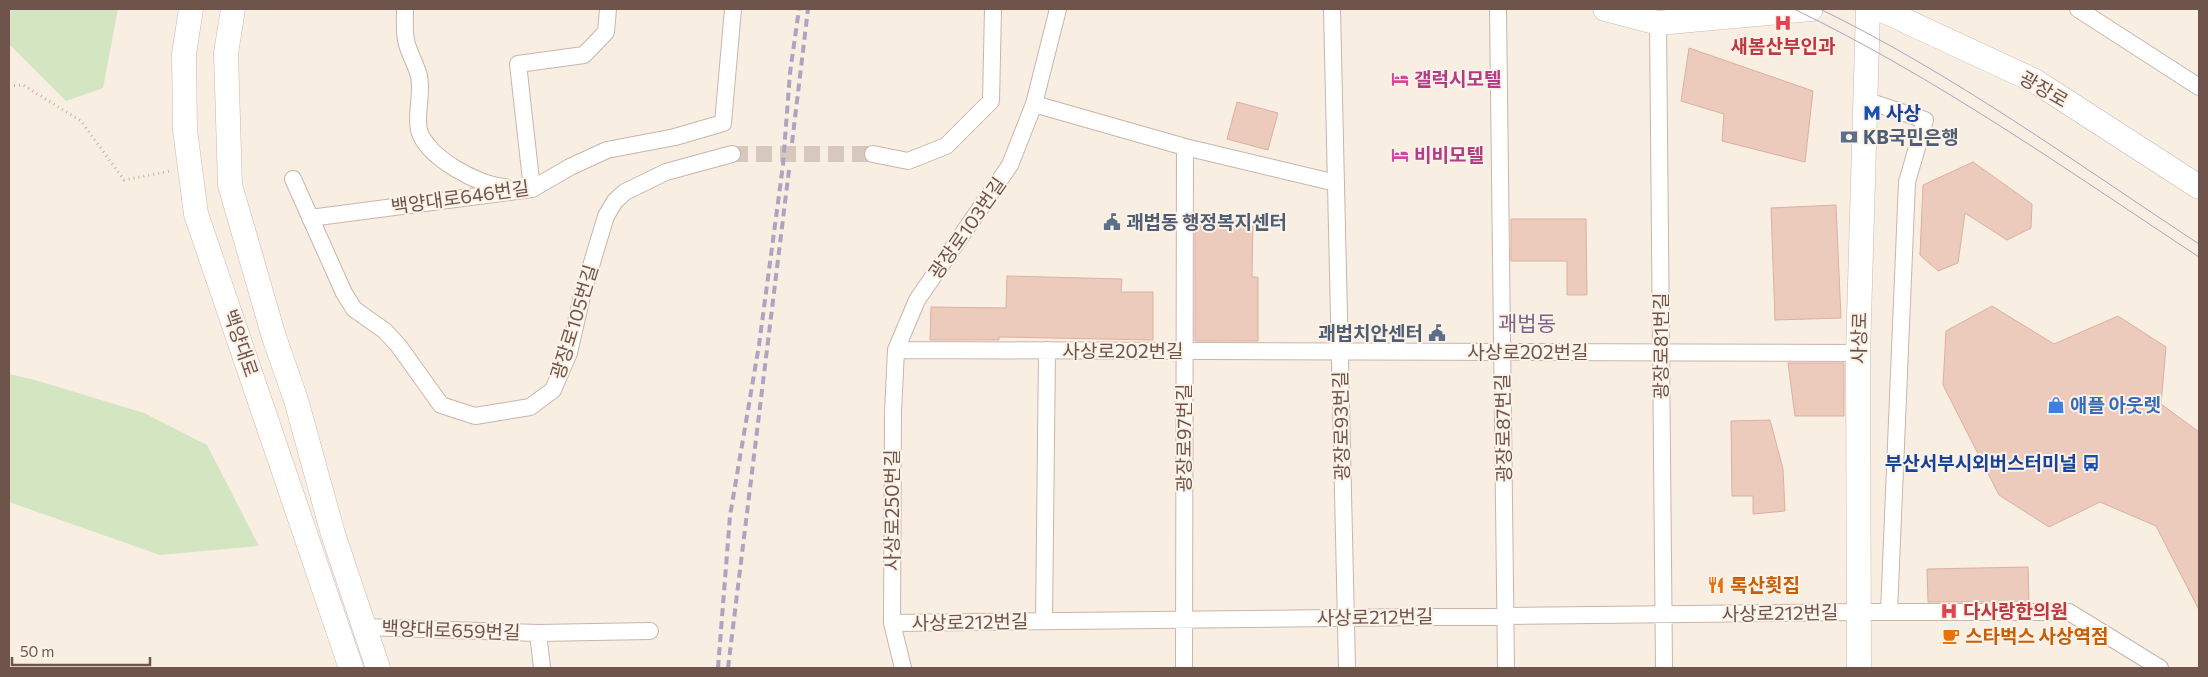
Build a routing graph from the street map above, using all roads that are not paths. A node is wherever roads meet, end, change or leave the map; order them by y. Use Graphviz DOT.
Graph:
graph roads {
  1 [pos="192,9"];
  2 [pos="233,9"];
  3 [pos="405,9"];
  4 [pos="608,9"];
  5 [pos="733,9"];
  6 [pos="994,9"];
  7 [pos="1058,9"];
  8 [pos="1332,9"];
  9 [pos="1498,9"];
  10 [pos="1605,9"];
  11 [pos="1811,9"];
  12 [pos="1868,9"];
  13 [pos="1880,9"];
  14 [pos="2078,9"];
  15 [pos="1658,23"];
  16 [pos="2199,86"];
  17 [pos="1865,100"];
  18 [pos="1034,104"];
  19 [pos="1185,147"];
  20 [pos="732,154"];
  21 [pos="874,154"];
  22 [pos="293,179"];
  23 [pos="1336,183"];
  24 [pos="2199,187"];
  25 [pos="532,188"];
  26 [pos="310,218"];
  27 [pos="896,350"];
  28 [pos="1047,350"];
  29 [pos="1185,351"];
  30 [pos="1340,351"];
  31 [pos="1502,352"];
  32 [pos="1661,352"];
  33 [pos="1858,353"];
  34 [pos="1859,612"];
  35 [pos="1889,612"];
  36 [pos="1663,614"];
  37 [pos="1506,616"];
  38 [pos="1346,618"];
  39 [pos="1184,620"];
  40 [pos="1044,621"];
  41 [pos="892,623"];
  42 [pos="364,627"];
  43 [pos="650,630"];
  44 [pos="538,633"];
  45 [pos="351,668"];
  46 [pos="378,668"];
  47 [pos="542,668"];
  48 [pos="903,668"];
  49 [pos="1184,668"];
  50 [pos="1347,668"];
  51 [pos="1506,668"];
  52 [pos="1664,668"];
  53 [pos="1859,668"];
  54 [pos="2160,668"];
  1 -- 45 [label="main road, 백양대로"];
  2 -- 42 [label="main road, 백양대로"];
  3 -- 25 [label="street"];
  4 -- 25 [label="street"];
  5 -- 25 [label="street, 백양대로646번길"];
  6 -- 21 [label="street"];
  7 -- 18 [label="street, 광장로103번길"];
  8 -- 23 [label="street, 광장로93번길"];
  9 -- 31 [label="street, 광장로87번길"];
  10 -- 15 [label="main road"];
  11 -- 15 [label="main road"];
  12 -- 17 [label="main road, 사상로"];
  13 -- 24 [label="main road, 광장로"];
  14 -- 16 [label="street"];
  15 -- 32 [label="street, 광장로81번길"];
  17 -- 33 [label="main road, 사상로"];
  17 -- 35 [label="street"];
  18 -- 19 [label="street"];
  18 -- 27 [label="street, 광장로103번길"];
  19 -- 23 [label="street"];
  19 -- 29 [label="street, 광장로97번길"];
  20 -- 26 [label="street, 광장로105번길"];
  22 -- 26 [label="street, 광장로105번길"];
  23 -- 30 [label="street, 광장로93번길"];
  25 -- 26 [label="street, 백양대로646번길"];
  27 -- 28 [label="street, 사상로202번길"];
  27 -- 41 [label="street, 사상로250번길"];
  28 -- 29 [label="street, 사상로202번길"];
  28 -- 40 [label="street, 사상로202번길"];
  29 -- 30 [label="street, 사상로202번길"];
  29 -- 39 [label="street, 광장로97번길"];
  30 -- 31 [label="street, 사상로202번길"];
  30 -- 38 [label="street, 광장로93번길"];
  31 -- 32 [label="street, 사상로202번길"];
  31 -- 37 [label="street, 광장로87번길"];
  32 -- 33 [label="street, 사상로202번길"];
  32 -- 36 [label="street, 광장로81번길"];
  33 -- 34 [label="main road, 사상로"];
  34 -- 35 [label="street, 사상로212번길"];
  34 -- 36 [label="street, 사상로212번길"];
  34 -- 53 [label="main road, 사상로"];
  35 -- 54 [label="street, 사상로212번길"];
  36 -- 37 [label="street, 사상로212번길"];
  36 -- 52 [label="street, 광장로81번길"];
  37 -- 38 [label="street, 사상로212번길"];
  37 -- 51 [label="street, 광장로87번길"];
  38 -- 39 [label="street, 사상로212번길"];
  38 -- 50 [label="street, 광장로93번길"];
  39 -- 40 [label="street, 사상로212번길"];
  39 -- 49 [label="street, 광장로97번길"];
  40 -- 41 [label="street, 사상로212번길"];
  41 -- 48 [label="street, 사상로250번길"];
  42 -- 44 [label="street, 백양대로659번길"];
  42 -- 46 [label="main road, 백양대로"];
  43 -- 44 [label="street, 백양대로659번길"];
  44 -- 47 [label="street, 백양대로659번길"];
}
